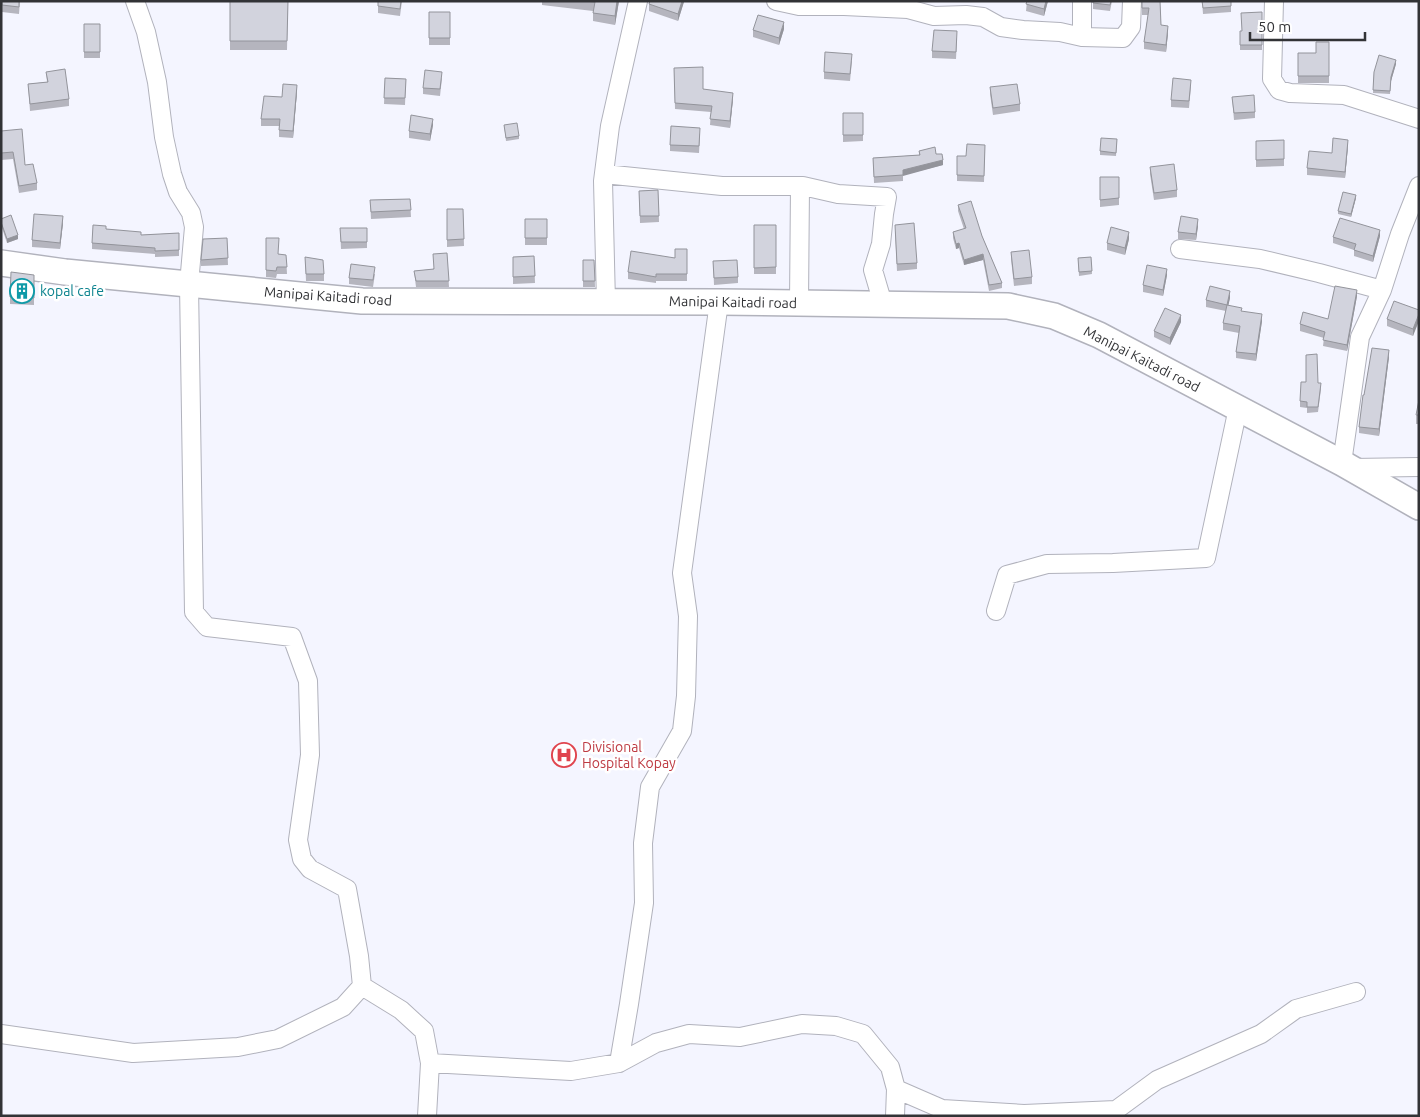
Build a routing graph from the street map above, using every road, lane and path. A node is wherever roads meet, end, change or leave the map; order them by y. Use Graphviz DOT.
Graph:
graph roads {
  1 [pos="135,1"];
  2 [pos="638,1"];
  3 [pos="776,1"];
  4 [pos="1082,1"];
  5 [pos="1132,1"];
  6 [pos="1274,1"];
  7 [pos="1082,37"];
  8 [pos="1419,119"];
  9 [pos="604,174"];
  10 [pos="800,186"];
  11 [pos="1419,186"];
  12 [pos="1180,249"];
  13 [pos="1,263"];
  14 [pos="189,284"];
  15 [pos="1382,290"];
  16 [pos="606,302"];
  17 [pos="719,302"];
  18 [pos="799,303"];
  19 [pos="883,304"];
  20 [pos="1238,408"];
  21 [pos="1346,466"];
  22 [pos="1419,467"];
  23 [pos="1419,507"];
  24 [pos="996,611"];
  25 [pos="362,986"];
  26 [pos="1356,992"];
  27 [pos="1,1034"];
  28 [pos="430,1063"];
  29 [pos="619,1063"];
  30 [pos="896,1089"];
  31 [pos="428,1116"];
  32 [pos="895,1116"];
  1 -- 14 [label="street"];
  2 -- 9 [label="street"];
  3 -- 7 [label="street"];
  4 -- 7 [label="street"];
  5 -- 7 [label="street"];
  6 -- 8 [label="street"];
  9 -- 10 [label="street"];
  9 -- 16 [label="street"];
  10 -- 18 [label="street"];
  10 -- 19 [label="street"];
  11 -- 15 [label="street"];
  12 -- 15 [label="street"];
  13 -- 14 [label="main road, Manipai Kaitadi road"];
  14 -- 16 [label="main road, Manipai Kaitadi road"];
  14 -- 25 [label="street"];
  15 -- 21 [label="street"];
  16 -- 17 [label="main road, Manipai Kaitadi road"];
  17 -- 18 [label="main road, Manipai Kaitadi road"];
  17 -- 29 [label="street"];
  18 -- 19 [label="main road, Manipai Kaitadi road"];
  19 -- 20 [label="main road, Manipai Kaitadi road"];
  20 -- 21 [label="main road, Manipai Kaitadi road"];
  20 -- 24 [label="street"];
  21 -- 22 [label="street"];
  21 -- 23 [label="main road, Manipai Kaitadi road"];
  25 -- 27 [label="street"];
  25 -- 28 [label="street"];
  26 -- 30 [label="street"];
  28 -- 29 [label="street"];
  28 -- 31 [label="street"];
  29 -- 30 [label="street"];
  30 -- 32 [label="street"];
}
